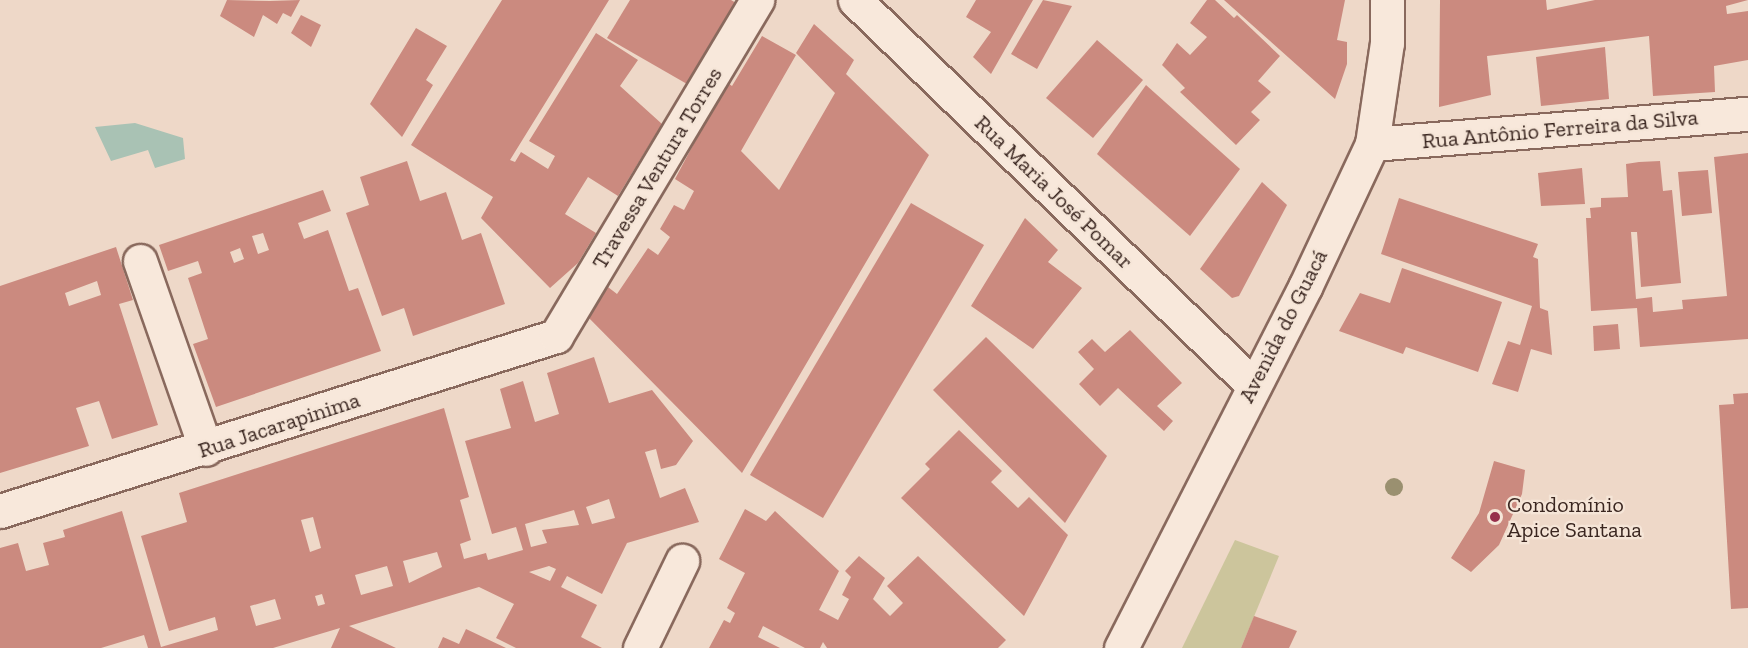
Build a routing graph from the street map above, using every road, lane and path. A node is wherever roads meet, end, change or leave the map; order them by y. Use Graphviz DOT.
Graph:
graph roads {
  1 [pos="757,0"];
  2 [pos="855,0"];
  3 [pos="1387,0"];
  4 [pos="1748,114"];
  5 [pos="1372,144"];
  6 [pos="141,261"];
  7 [pos="556,336"];
  8 [pos="1253,384"];
  9 [pos="206,449"];
  10 [pos="0,511"];
  11 [pos="682,561"];
  12 [pos="1119,644"];
  13 [pos="640,648"];
  1 -- 7 [label="street, Travessa Ventura Torres"];
  2 -- 8 [label="street, Rua Maria José Pomar"];
  3 -- 5 [label="street, Avenida do Guacá"];
  4 -- 5 [label="street, Rua Antônio Ferreira da Silva"];
  5 -- 8 [label="street, Avenida do Guacá"];
  6 -- 9 [label="street"];
  7 -- 9 [label="street, Rua Jacarapinima"];
  8 -- 12 [label="street, Avenida do Guacá"];
  9 -- 10 [label="street, Rua Jacarapinima"];
  11 -- 13 [label="street"];
}
